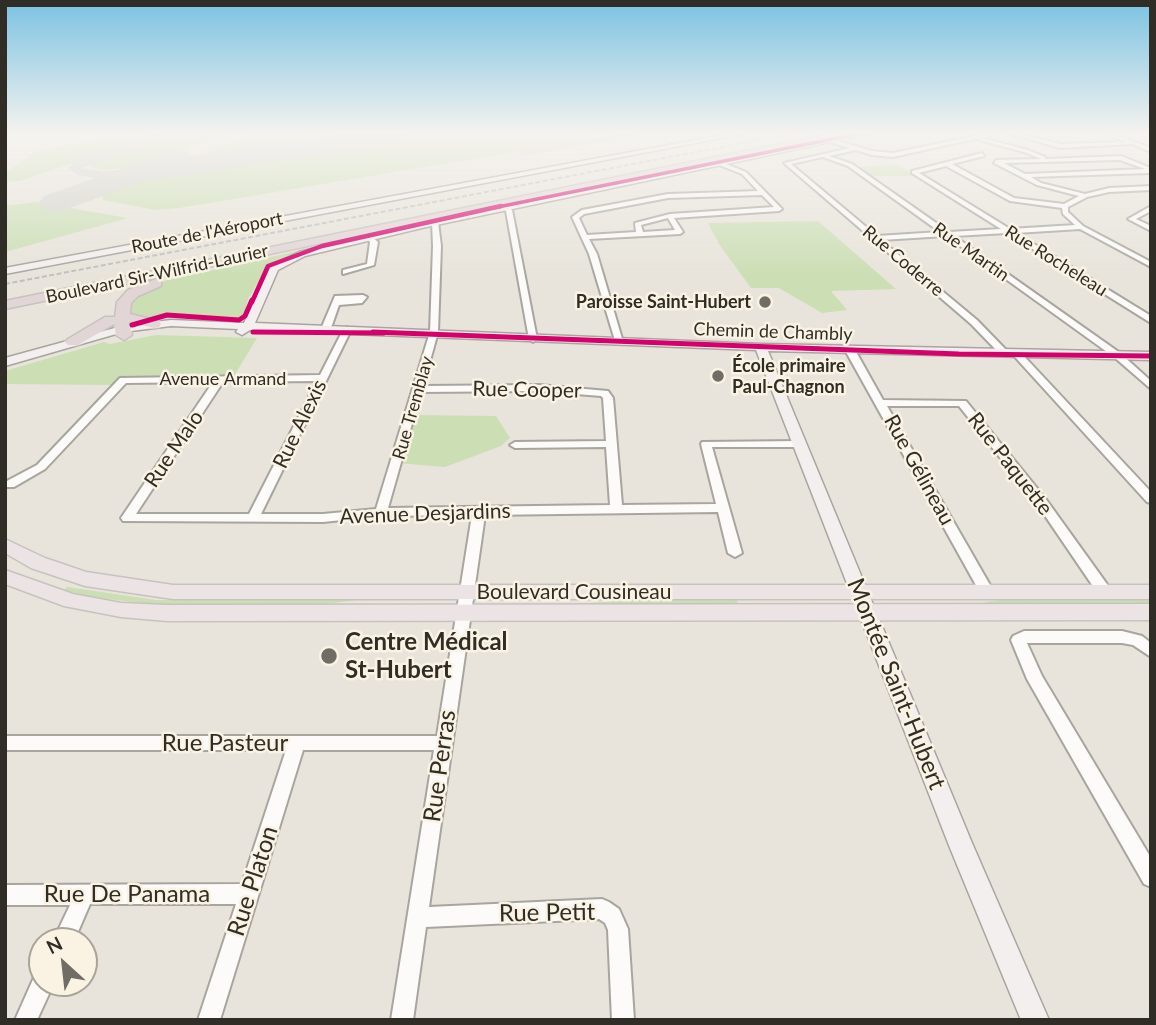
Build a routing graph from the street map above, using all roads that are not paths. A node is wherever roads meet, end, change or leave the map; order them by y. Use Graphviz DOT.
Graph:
graph roads {
  1 [pos="483,182"];
  2 [pos="600,182"];
  3 [pos="613,182"];
  4 [pos="631,182"];
  5 [pos="752,182"];
  6 [pos="809,182"];
  7 [pos="873,182"];
  8 [pos="930,182"];
  9 [pos="979,182"];
  10 [pos="1035,182"];
  11 [pos="1151,188"];
  12 [pos="761,193"];
  13 [pos="1085,196"];
  14 [pos="1065,206"];
  15 [pos="505,207"];
  16 [pos="1151,208"];
  17 [pos="670,216"];
  18 [pos="429,220"];
  19 [pos="1081,227"];
  20 [pos="1151,229"];
  21 [pos="1009,231"];
  22 [pos="946,234"];
  23 [pos="640,236"];
  24 [pos="369,237"];
  25 [pos="586,237"];
  26 [pos="876,238"];
  27 [pos="301,239"];
  28 [pos="1151,265"];
  29 [pos="5,271"];
  30 [pos="189,272"];
  31 [pos="346,272"];
  32 [pos="5,293"];
  33 [pos="49,302"];
  34 [pos="5,303"];
  35 [pos="336,303"];
  36 [pos="5,311"];
  37 [pos="1151,320"];
  38 [pos="114,322"];
  39 [pos="154,324"];
  40 [pos="245,329"];
  41 [pos="325,329"];
  42 [pos="346,332"];
  43 [pos="434,335"];
  44 [pos="533,339"];
  45 [pos="74,342"];
  46 [pos="619,342"];
  47 [pos="761,347"];
  48 [pos="850,350"];
  49 [pos="1005,355"];
  50 [pos="1018,355"];
  51 [pos="1116,355"];
  52 [pos="1151,356"];
  53 [pos="5,362"];
  54 [pos="5,368"];
  55 [pos="323,378"];
  56 [pos="220,379"];
  57 [pos="1151,386"];
  58 [pos="418,389"];
  59 [pos="882,403"];
  60 [pos="611,444"];
  61 [pos="798,444"];
  62 [pos="515,445"];
  63 [pos="10,484"];
  64 [pos="1151,499"];
  65 [pos="617,508"];
  66 [pos="724,508"];
  67 [pos="381,512"];
  68 [pos="479,512"];
  69 [pos="127,518"];
  70 [pos="253,518"];
  71 [pos="6,547"];
  72 [pos="735,553"];
  73 [pos="5,577"];
  74 [pos="5,588"];
  75 [pos="33,589"];
  76 [pos="859,592"];
  77 [pos="987,592"];
  78 [pos="1104,592"];
  79 [pos="1151,592"];
  80 [pos="467,593"];
  81 [pos="1151,612"];
  82 [pos="462,613"];
  83 [pos="867,613"];
  84 [pos="1151,651"];
  85 [pos="297,742"];
  86 [pos="5,743"];
  87 [pos="444,743"];
  88 [pos="1151,877"];
  89 [pos="85,894"];
  90 [pos="248,894"];
  91 [pos="5,895"];
  92 [pos="418,917"];
  93 [pos="70,927"];
  94 [pos="37,997"];
  95 [pos="26,1020"];
  96 [pos="209,1020"];
  97 [pos="402,1020"];
  98 [pos="623,1020"];
  99 [pos="1035,1020"];
  1 -- 29 [label="street, Route de l'Aéroport"];
  2 -- 27 [label="highway, Boulevard Sir-Wilfrid-Laurier"];
  3 -- 18 [label="highway, Boulevard Sir-Wilfrid-Laurier"];
  4 -- 15 [label="street"];
  5 -- 12 [label="street"];
  6 -- 26 [label="street, Rue Coderre"];
  7 -- 22 [label="street, Rue Martin"];
  8 -- 21 [label="street, Rue Rocheleau"];
  9 -- 14 [label="street"];
  10 -- 13 [label="street"];
  11 -- 13 [label="street"];
  12 -- 17 [label="street"];
  12 -- 25 [label="street"];
  13 -- 14 [label="street"];
  14 -- 19 [label="street"];
  15 -- 18 [label="street"];
  15 -- 44 [label="street"];
  16 -- 20 [label="street"];
  17 -- 23 [label="street"];
  17 -- 23 [label="street"];
  18 -- 24 [label="street"];
  18 -- 30 [label="highway"];
  18 -- 34 [label="highway, Boulevard Sir-Wilfrid-Laurier"];
  18 -- 43 [label="street, Rue Tremblay"];
  19 -- 21 [label="street"];
  19 -- 28 [label="street"];
  21 -- 22 [label="street"];
  21 -- 37 [label="street, Rue Rocheleau"];
  22 -- 26 [label="street"];
  22 -- 51 [label="street, Rue Martin"];
  23 -- 25 [label="street"];
  24 -- 31 [label="street"];
  24 -- 40 [label="street"];
  25 -- 46 [label="street"];
  26 -- 49 [label="street, Rue Coderre"];
  27 -- 32 [label="highway"];
  27 -- 34 [label="highway, Boulevard Sir-Wilfrid-Laurier"];
  30 -- 33 [label="highway"];
  30 -- 38 [label="highway"];
  33 -- 36 [label="highway"];
  33 -- 38 [label="highway"];
  35 -- 41 [label="street"];
  38 -- 39 [label="highway"];
  38 -- 40 [label="street, Chemin de Chambly"];
  38 -- 45 [label="highway"];
  38 -- 54 [label="street, Chemin de Chambly"];
  39 -- 40 [label="street, Chemin de Chambly"];
  40 -- 41 [label="street, Chemin de Chambly"];
  40 -- 42 [label="street, Chemin de Chambly"];
  41 -- 42 [label="street, Chemin de Chambly"];
  42 -- 43 [label="street, Chemin de Chambly"];
  42 -- 55 [label="street, Rue Alexis"];
  43 -- 44 [label="street, Chemin de Chambly"];
  43 -- 58 [label="street, Rue Tremblay"];
  44 -- 46 [label="street, Chemin de Chambly"];
  45 -- 53 [label="street"];
  46 -- 47 [label="street, Chemin de Chambly"];
  47 -- 48 [label="street, Chemin de Chambly"];
  47 -- 61 [label="street, Montée Saint-Hubert"];
  48 -- 49 [label="street, Chemin de Chambly"];
  48 -- 59 [label="street, Rue Gélineau"];
  49 -- 50 [label="street, Chemin de Chambly"];
  50 -- 51 [label="street, Chemin de Chambly"];
  50 -- 64 [label="street"];
  51 -- 52 [label="street, Chemin de Chambly"];
  51 -- 57 [label="street, Rue Martin"];
  55 -- 56 [label="street, Avenue Armand"];
  55 -- 70 [label="street, Rue Alexis"];
  56 -- 63 [label="street, Avenue Armand"];
  56 -- 69 [label="street, Rue Malo"];
  58 -- 60 [label="street, Rue Cooper"];
  58 -- 67 [label="street, Rue Tremblay"];
  59 -- 77 [label="street, Rue Gélineau"];
  59 -- 78 [label="street, Rue Paquette"];
  60 -- 62 [label="street"];
  60 -- 65 [label="street, Rue Cooper"];
  61 -- 66 [label="street"];
  61 -- 76 [label="street, Montée Saint-Hubert"];
  65 -- 66 [label="street, Avenue Desjardins"];
  65 -- 68 [label="street, Avenue Desjardins"];
  66 -- 72 [label="street"];
  67 -- 68 [label="street, Avenue Desjardins"];
  67 -- 70 [label="street, Avenue Desjardins"];
  68 -- 80 [label="street, Rue Perras"];
  69 -- 70 [label="street, Avenue Desjardins"];
  71 -- 80 [label="main road, Boulevard Cousineau"];
  73 -- 75 [label="main road, Boulevard Cousineau"];
  74 -- 75 [label="main road"];
  75 -- 82 [label="main road, Boulevard Cousineau"];
  76 -- 77 [label="main road, Boulevard Cousineau"];
  76 -- 80 [label="main road, Boulevard Cousineau"];
  76 -- 83 [label="street, Montée Saint-Hubert"];
  77 -- 78 [label="main road, Boulevard Cousineau"];
  78 -- 79 [label="main road, Boulevard Cousineau"];
  80 -- 82 [label="street, Rue Perras"];
  81 -- 83 [label="main road, Boulevard Cousineau"];
  82 -- 83 [label="main road, Boulevard Cousineau"];
  82 -- 87 [label="street, Rue Perras"];
  83 -- 99 [label="street, Montée Saint-Hubert"];
  84 -- 88 [label="street"];
  85 -- 86 [label="street, Rue Pasteur"];
  85 -- 87 [label="street, Rue Pasteur"];
  85 -- 90 [label="street, Rue Platon"];
  87 -- 92 [label="street, Rue Perras"];
  89 -- 90 [label="street, Rue De Panama"];
  89 -- 91 [label="street, Rue De Panama"];
  89 -- 93 [label="street"];
  90 -- 96 [label="street, Rue Platon"];
  92 -- 97 [label="street, Rue Perras"];
  92 -- 98 [label="street, Rue Petit"];
  94 -- 95 [label="street"];
}
